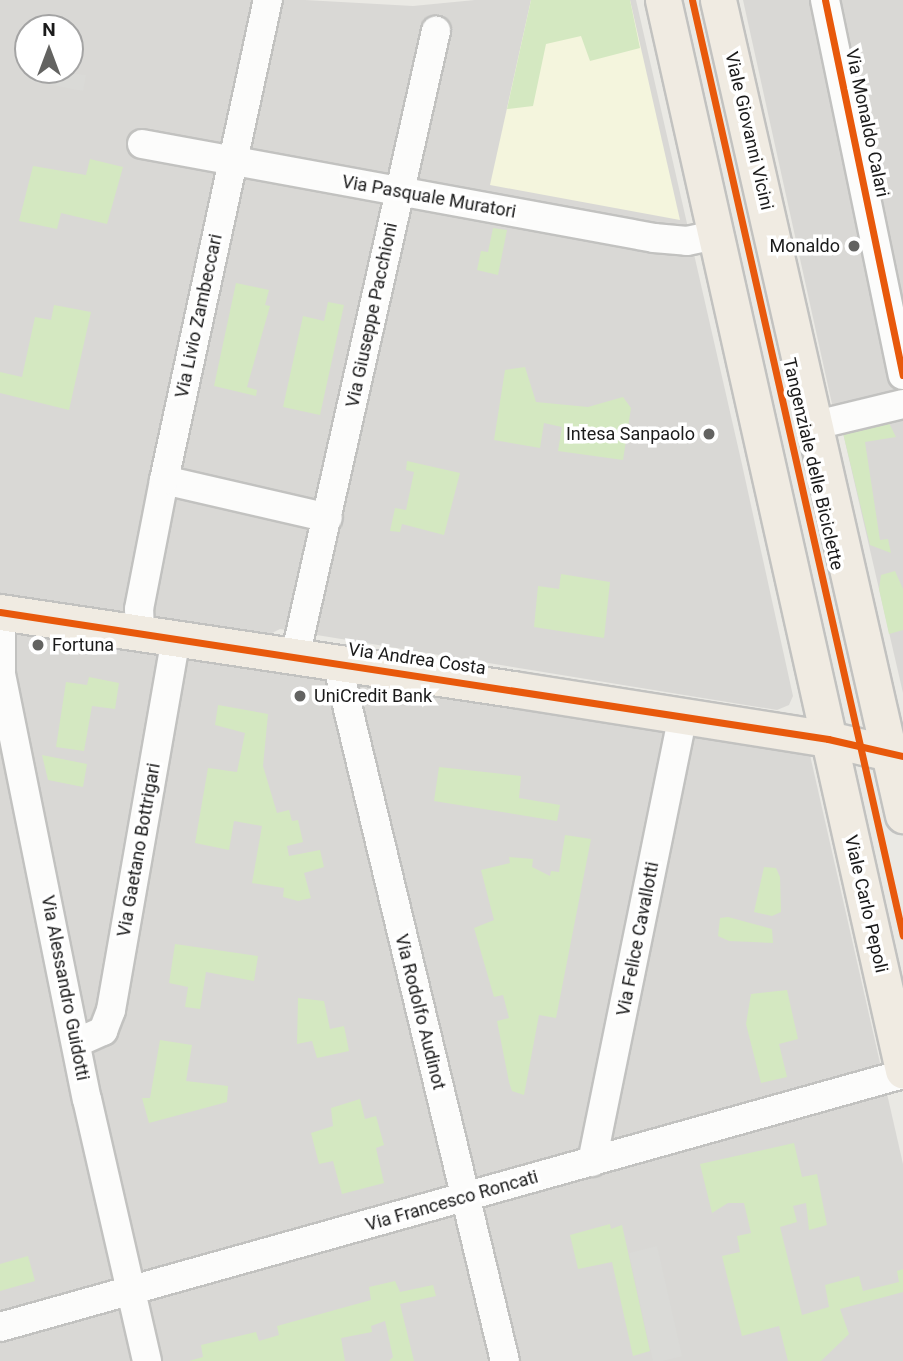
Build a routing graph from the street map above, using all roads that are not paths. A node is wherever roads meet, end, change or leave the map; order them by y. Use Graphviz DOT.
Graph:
graph roads {
  1 [pos="268,0"];
  2 [pos="663,0"];
  3 [pos="718,0"];
  4 [pos="825,0"];
  5 [pos="436,32"];
  6 [pos="142,144"];
  7 [pos="231,162"];
  8 [pos="400,191"];
  9 [pos="770,224"];
  10 [pos="716,235"];
  11 [pos="903,375"];
  12 [pos="903,404"];
  13 [pos="816,425"];
  14 [pos="164,480"];
  15 [pos="328,518"];
  16 [pos="0,612"];
  17 [pos="140,634"];
  18 [pos="176,639"];
  19 [pos="295,657"];
  20 [pos="337,663"];
  21 [pos="683,716"];
  22 [pos="828,739"];
  23 [pos="896,755"];
  24 [pos="903,816"];
  25 [pos="76,1042"];
  26 [pos="903,1072"];
  27 [pos="592,1162"];
  28 [pos="465,1198"];
  29 [pos="130,1290"];
  30 [pos="0,1326"];
  31 [pos="147,1361"];
  32 [pos="505,1361"];
  1 -- 7 [label="street, Via Livio Zambeccari"];
  2 -- 10 [label="main road"];
  3 -- 9 [label="main road, Viale Giovanni Vicini"];
  4 -- 11 [label="street, Via Monaldo Calari"];
  5 -- 8 [label="street, Via Giuseppe Pacchioni"];
  6 -- 7 [label="street, Via Pasquale Muratori"];
  7 -- 8 [label="street, Via Pasquale Muratori"];
  7 -- 14 [label="street, Via Livio Zambeccari"];
  8 -- 10 [label="street, Via Pasquale Muratori"];
  8 -- 15 [label="street, Via Giuseppe Pacchioni"];
  9 -- 10 [label="main road"];
  9 -- 13 [label="main road, Viale Giovanni Vicini"];
  10 -- 22 [label="main road"];
  12 -- 13 [label="street"];
  13 -- 23 [label="main road, Viale Giovanni Vicini"];
  14 -- 15 [label="street"];
  14 -- 17 [label="street, Via Livio Zambeccari"];
  15 -- 19 [label="street, Via Giuseppe Pacchioni"];
  16 -- 17 [label="main road, Via Andrea Costa"];
  16 -- 25 [label="street, Via Alessandro Guidotti"];
  17 -- 18 [label="main road, Via Andrea Costa"];
  18 -- 19 [label="main road, Via Andrea Costa"];
  18 -- 25 [label="street, Via Gaetano Bottrigari"];
  19 -- 20 [label="main road, Via Andrea Costa"];
  20 -- 21 [label="main road, Via Andrea Costa"];
  20 -- 28 [label="street, Via Rodolfo Audinot"];
  21 -- 22 [label="main road, Via Andrea Costa"];
  21 -- 27 [label="street, Via Felice Cavallotti"];
  22 -- 23 [label="main road, Via Andrea Costa"];
  22 -- 26 [label="main road, Viale Carlo Pepoli"];
  23 -- 24 [label="main road"];
  25 -- 29 [label="street, Via Alessandro Guidotti"];
  26 -- 27 [label="street, Via Francesco Roncati"];
  27 -- 28 [label="street, Via Francesco Roncati"];
  28 -- 29 [label="street, Via Francesco Roncati"];
  28 -- 32 [label="street, Via Rodolfo Audinot"];
  29 -- 30 [label="street, Via Francesco Roncati"];
  29 -- 31 [label="street, Via Alessandro Guidotti"];
}
